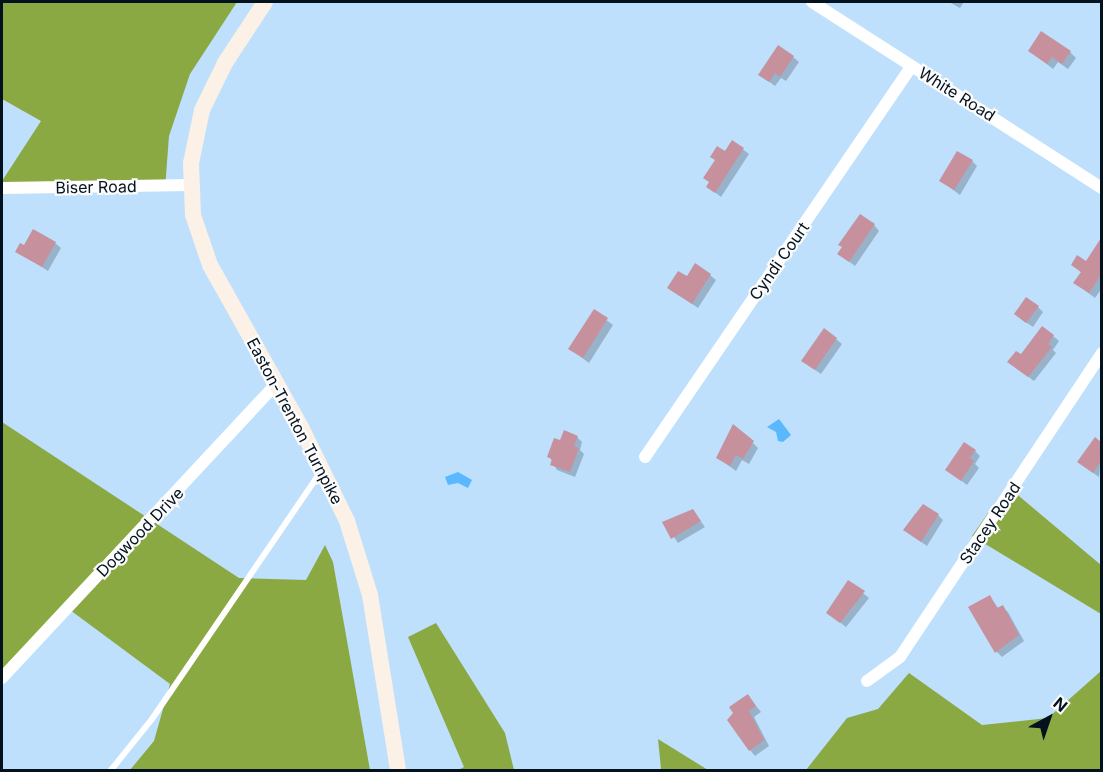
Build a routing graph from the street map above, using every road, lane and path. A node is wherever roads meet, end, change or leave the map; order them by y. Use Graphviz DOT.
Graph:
graph roads {
  1 [pos="265,2"];
  2 [pos="812,2"];
  3 [pos="912,66"];
  4 [pos="190,185"];
  5 [pos="2,188"];
  6 [pos="1101,188"];
  7 [pos="1101,353"];
  8 [pos="276,384"];
  9 [pos="645,457"];
  10 [pos="322,470"];
  11 [pos="2,678"];
  12 [pos="867,681"];
  13 [pos="111,771"];
  14 [pos="398,771"];
  1 -- 4 [label="main road, Easton-Trenton Turnpike"];
  2 -- 3 [label="street, White Road"];
  3 -- 6 [label="street, White Road"];
  3 -- 9 [label="street, Cyndi Court"];
  4 -- 5 [label="street, Biser Road"];
  4 -- 8 [label="main road, Easton-Trenton Turnpike"];
  7 -- 12 [label="street, Stacey Road"];
  8 -- 10 [label="main road, Easton-Trenton Turnpike"];
  8 -- 11 [label="street, Dogwood Drive"];
  10 -- 13 [label="lane"];
  10 -- 14 [label="main road, Easton-Trenton Turnpike"];
}
